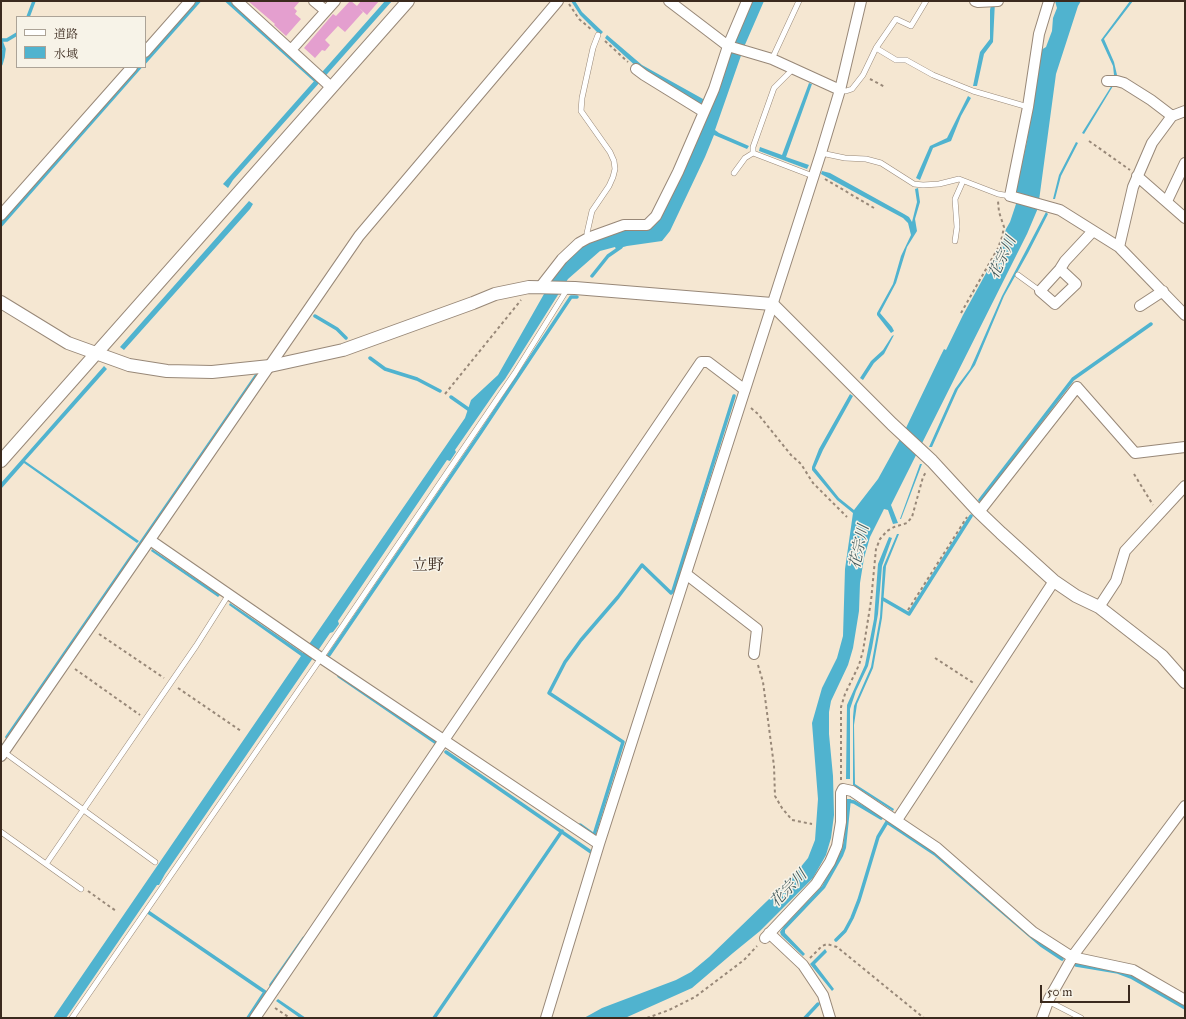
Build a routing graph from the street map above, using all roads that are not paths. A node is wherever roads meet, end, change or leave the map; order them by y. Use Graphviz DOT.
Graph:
graph roads {
  1 [pos="190,1"];
  2 [pos="237,1"];
  3 [pos="314,1"];
  4 [pos="335,1"];
  5 [pos="408,1"];
  6 [pos="558,1"];
  7 [pos="669,1"];
  8 [pos="747,1"];
  9 [pos="799,1"];
  10 [pos="861,1"];
  11 [pos="926,1"];
  12 [pos="975,1"];
  13 [pos="998,1"];
  14 [pos="1049,1"];
  15 [pos="326,11"];
  16 [pos="598,35"];
  17 [pos="728,46"];
  18 [pos="876,48"];
  19 [pos="291,50"];
  20 [pos="146,51"];
  21 [pos="772,59"];
  22 [pos="131,68"];
  23 [pos="636,69"];
  24 [pos="793,69"];
  25 [pos="1107,81"];
  26 [pos="331,87"];
  27 [pos="840,90"];
  28 [pos="1028,107"];
  29 [pos="1185,111"];
  30 [pos="704,112"];
  31 [pos="1172,116"];
  32 [pos="752,153"];
  33 [pos="820,153"];
  34 [pos="1185,163"];
  35 [pos="734,173"];
  36 [pos="813,176"];
  37 [pos="1137,176"];
  38 [pos="963,181"];
  39 [pos="1010,196"];
  40 [pos="1167,201"];
  41 [pos="1,215"];
  42 [pos="1185,218"];
  43 [pos="1093,231"];
  44 [pos="588,238"];
  45 [pos="955,241"];
  46 [pos="1119,247"];
  47 [pos="1060,268"];
  48 [pos="1018,275"];
  49 [pos="542,286"];
  50 [pos="568,287"];
  51 [pos="1040,291"];
  52 [pos="1163,292"];
  53 [pos="1,302"];
  54 [pos="772,304"];
  55 [pos="1140,306"];
  56 [pos="1185,315"];
  57 [pos="95,354"];
  58 [pos="270,366"];
  59 [pos="745,390"];
  60 [pos="1185,447"];
  61 [pos="1,461"];
  62 [pos="1185,486"];
  63 [pos="976,509"];
  64 [pos="150,540"];
  65 [pos="686,574"];
  66 [pos="1054,581"];
  67 [pos="229,594"];
  68 [pos="1099,607"];
  69 [pos="754,654"];
  70 [pos="319,656"];
  71 [pos="1185,682"];
  72 [pos="444,740"];
  73 [pos="2,754"];
  74 [pos="1185,806"];
  75 [pos="83,810"];
  76 [pos="897,820"];
  77 [pos="1,832"];
  78 [pos="599,844"];
  79 [pos="155,862"];
  80 [pos="46,864"];
  81 [pos="80,888"];
  82 [pos="1072,957"];
  83 [pos="1185,1000"];
  84 [pos="1048,1001"];
  85 [pos="72,1018"];
  86 [pos="255,1018"];
  87 [pos="546,1018"];
  88 [pos="830,1018"];
  89 [pos="1042,1018"];
  90 [pos="1081,1018"];
  1 -- 20 [label="street"];
  2 -- 19 [label="street"];
  3 -- 15 [label="street"];
  4 -- 15 [label="street"];
  5 -- 26 [label="street"];
  6 -- 58 [label="street"];
  7 -- 17 [label="street"];
  8 -- 17 [label="street"];
  9 -- 21 [label="lane"];
  10 -- 27 [label="street"];
  11 -- 18 [label="lane"];
  12 -- 13 [label="street"];
  14 -- 28 [label="street"];
  15 -- 19 [label="street"];
  16 -- 44 [label="lane"];
  17 -- 21 [label="street"];
  17 -- 30 [label="street"];
  18 -- 27 [label="lane"];
  18 -- 28 [label="lane"];
  19 -- 26 [label="street"];
  21 -- 24 [label="street"];
  22 -- 41 [label="street"];
  23 -- 30 [label="street"];
  24 -- 27 [label="street"];
  24 -- 32 [label="lane"];
  25 -- 31 [label="street"];
  26 -- 57 [label="street"];
  27 -- 33 [label="street"];
  28 -- 39 [label="street"];
  29 -- 31 [label="street"];
  30 -- 44 [label="street"];
  31 -- 37 [label="street"];
  32 -- 35 [label="lane"];
  32 -- 36 [label="lane"];
  33 -- 36 [label="street"];
  33 -- 38 [label="lane"];
  34 -- 40 [label="street"];
  36 -- 54 [label="street"];
  37 -- 40 [label="street"];
  37 -- 46 [label="street"];
  38 -- 39 [label="lane"];
  38 -- 45 [label="lane"];
  39 -- 43 [label="street"];
  40 -- 42 [label="street"];
  43 -- 46 [label="street"];
  43 -- 47 [label="street"];
  44 -- 49 [label="street"];
  46 -- 52 [label="street"];
  47 -- 51 [label="street"];
  47 -- 51 [label="street"];
  48 -- 51 [label="lane"];
  49 -- 50 [label="street"];
  49 -- 58 [label="street"];
  50 -- 54 [label="street"];
  50 -- 70 [label="lane"];
  52 -- 55 [label="street"];
  52 -- 56 [label="street"];
  53 -- 57 [label="street"];
  54 -- 59 [label="street"];
  54 -- 63 [label="street"];
  57 -- 58 [label="street"];
  57 -- 61 [label="street"];
  58 -- 64 [label="street"];
  59 -- 65 [label="street"];
  59 -- 72 [label="street"];
  60 -- 63 [label="street"];
  62 -- 68 [label="street"];
  63 -- 66 [label="street"];
  64 -- 67 [label="street"];
  64 -- 73 [label="street"];
  65 -- 69 [label="street"];
  65 -- 78 [label="street"];
  66 -- 68 [label="street"];
  66 -- 76 [label="street"];
  67 -- 70 [label="street"];
  67 -- 75 [label="lane"];
  68 -- 71 [label="street"];
  70 -- 72 [label="street"];
  70 -- 85 [label="lane"];
  72 -- 78 [label="street"];
  72 -- 86 [label="street"];
  73 -- 75 [label="lane"];
  74 -- 82 [label="street"];
  75 -- 79 [label="lane"];
  75 -- 80 [label="lane"];
  76 -- 82 [label="street"];
  76 -- 88 [label="street"];
  77 -- 80 [label="lane"];
  78 -- 87 [label="street"];
  80 -- 81 [label="lane"];
  82 -- 83 [label="street"];
  82 -- 84 [label="street"];
  84 -- 89 [label="street"];
  84 -- 90 [label="lane"];
}
